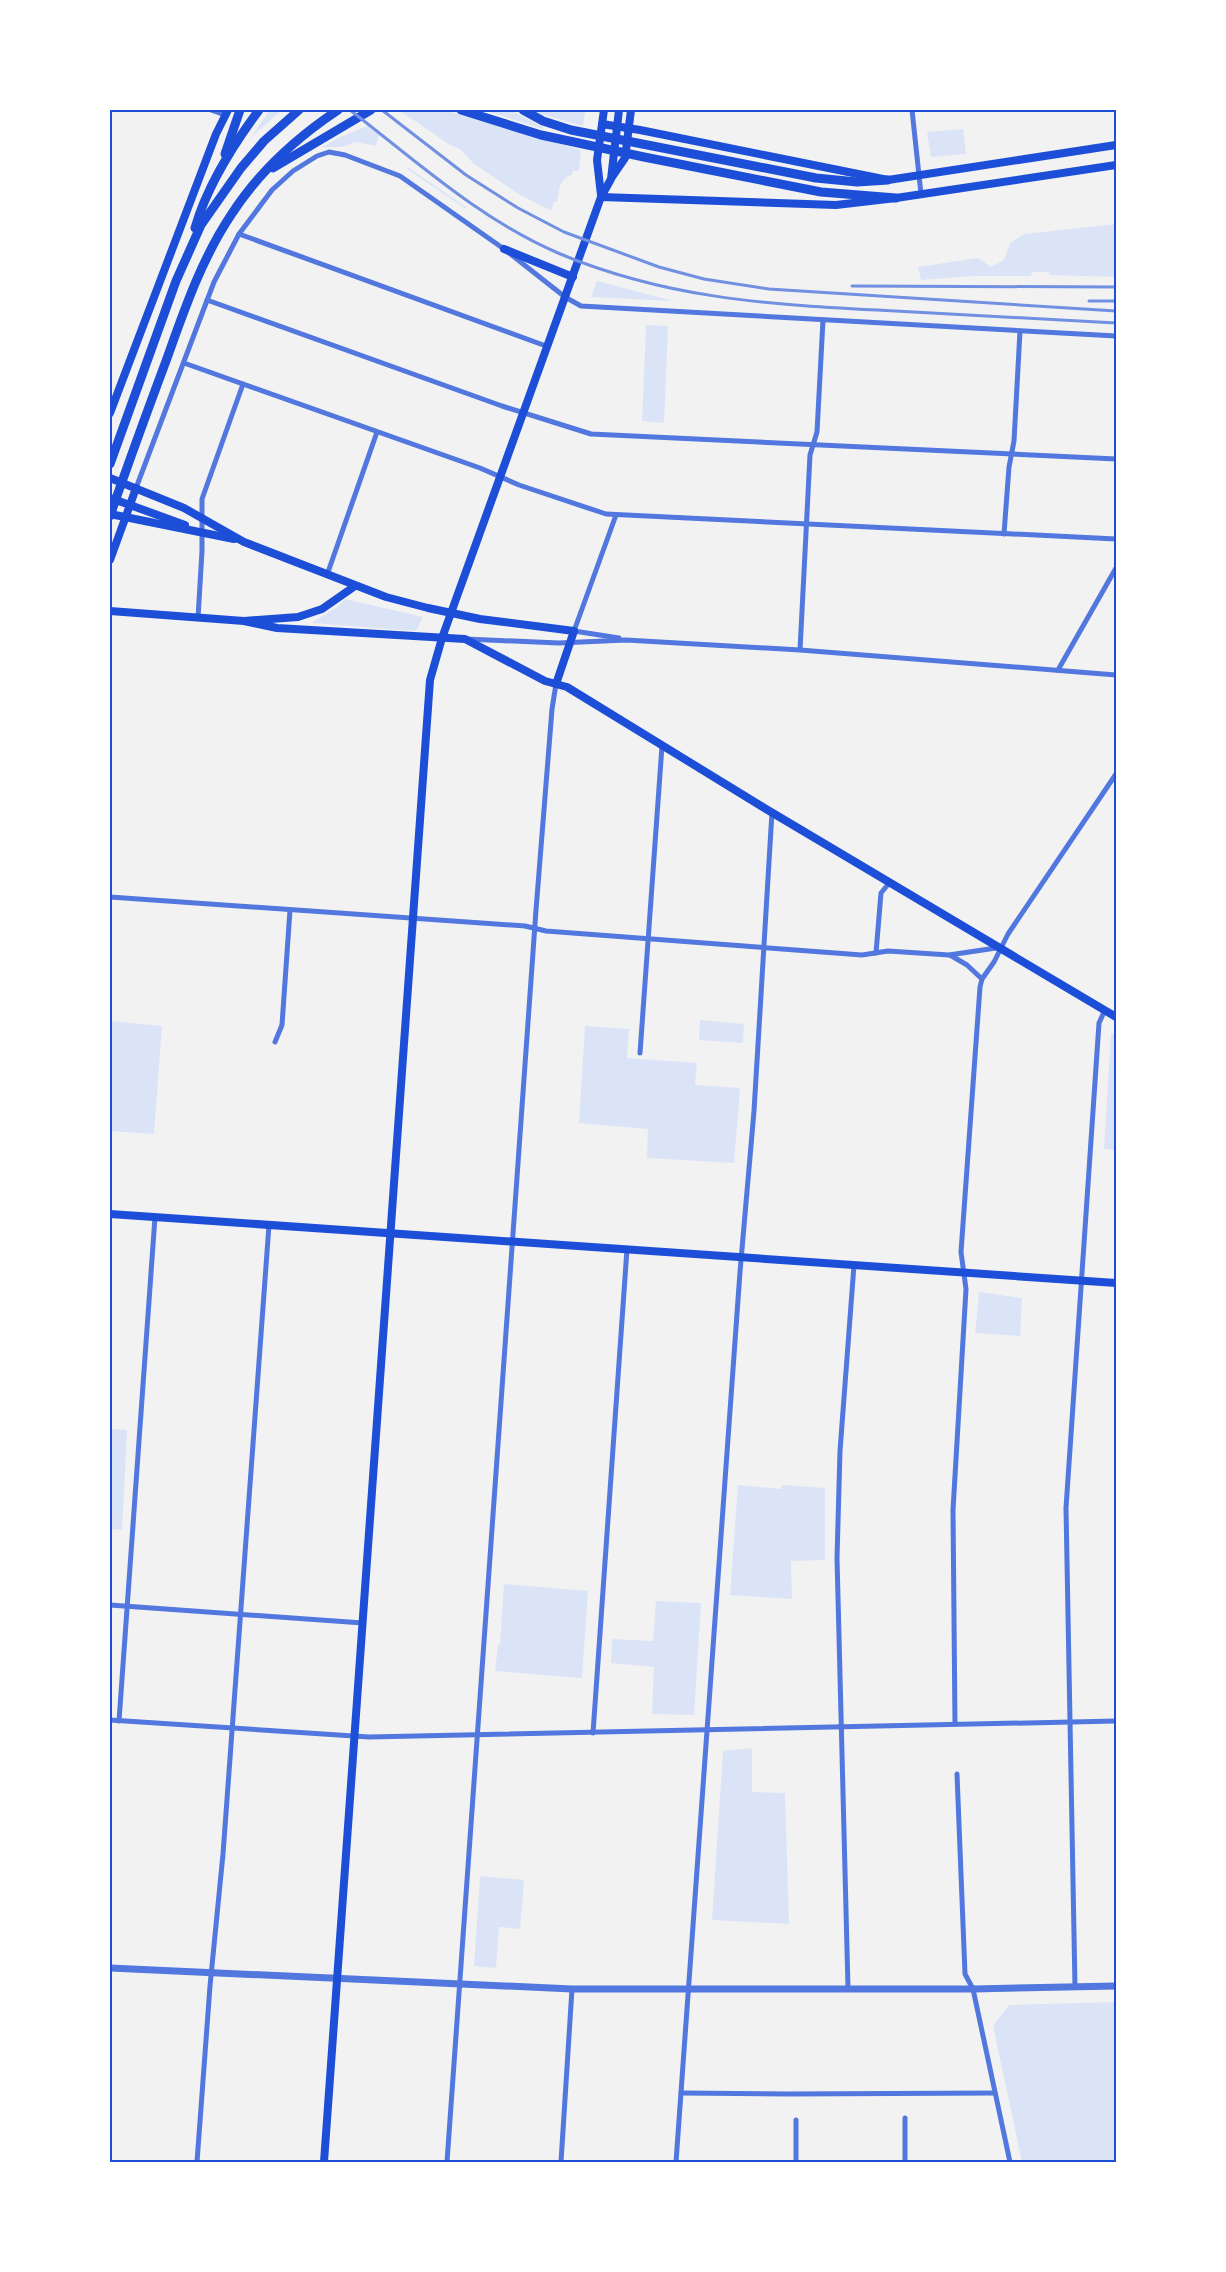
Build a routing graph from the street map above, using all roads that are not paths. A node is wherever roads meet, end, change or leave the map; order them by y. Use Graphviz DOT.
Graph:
graph roads {
  1 [pos="211,110"];
  2 [pos="240,110"];
  3 [pos="259,110"];
  4 [pos="299,110"];
  5 [pos="338,110"];
  6 [pos="371,110"];
  7 [pos="377,110"];
  8 [pos="461,110"];
  9 [pos="522,110"];
  10 [pos="604,110"];
  11 [pos="620,110"];
  12 [pos="631,110"];
  13 [pos="912,110"];
  14 [pos="227,112"];
  15 [pos="361,116"];
  16 [pos="602,124"];
  17 [pos="618,126"];
  18 [pos="629,128"];
  19 [pos="1116,145"];
  20 [pos="1116,165"];
  21 [pos="220,171"];
  22 [pos="264,172"];
  23 [pos="919,175"];
  24 [pos="611,179"];
  25 [pos="888,180"];
  26 [pos="921,194"];
  27 [pos="601,196"];
  28 [pos="896,198"];
  29 [pos="239,234"];
  30 [pos="189,248"];
  31 [pos="504,249"];
  32 [pos="573,277"];
  33 [pos="565,297"];
  34 [pos="207,300"];
  35 [pos="823,320"];
  36 [pos="1020,331"];
  37 [pos="1116,336"];
  38 [pos="546,346"];
  39 [pos="184,363"];
  40 [pos="243,384"];
  41 [pos="110,413"];
  42 [pos="524,413"];
  43 [pos="377,432"];
  44 [pos="813,444"];
  45 [pos="1010,454"];
  46 [pos="111,459"];
  47 [pos="1116,459"];
  48 [pos="501,477"];
  49 [pos="110,478"];
  50 [pos="136,488"];
  51 [pos="110,498"];
  52 [pos="130,505"];
  53 [pos="110,515"];
  54 [pos="616,515"];
  55 [pos="125,518"];
  56 [pos="201,518"];
  57 [pos="807,524"];
  58 [pos="201,531"];
  59 [pos="1004,534"];
  60 [pos="1116,539"];
  61 [pos="244,542"];
  62 [pos="110,560"];
  63 [pos="1116,568"];
  64 [pos="327,575"];
  65 [pos="355,586"];
  66 [pos="110,611"];
  67 [pos="452,613"];
  68 [pos="198,618"];
  69 [pos="244,621"];
  70 [pos="574,631"];
  71 [pos="442,638"];
  72 [pos="465,639"];
  73 [pos="626,639"];
  74 [pos="570,643"];
  75 [pos="800,650"];
  76 [pos="1058,670"];
  77 [pos="1116,675"];
  78 [pos="556,684"];
  79 [pos="662,746"];
  80 [pos="1116,774"];
  81 [pos="772,812"];
  82 [pos="890,882"];
  83 [pos="110,897"];
  84 [pos="290,910"];
  85 [pos="414,918"];
  86 [pos="535,928"];
  87 [pos="649,938"];
  88 [pos="764,948"];
  89 [pos="1001,948"];
  90 [pos="876,952"];
  91 [pos="950,955"];
  92 [pos="982,979"];
  93 [pos="1105,1010"];
  94 [pos="1116,1017"];
  95 [pos="275,1042"];
  96 [pos="640,1053"];
  97 [pos="110,1214"];
  98 [pos="155,1217"];
  99 [pos="269,1225"];
  100 [pos="391,1233"];
  101 [pos="513,1241"];
  102 [pos="627,1249"];
  103 [pos="741,1257"];
  104 [pos="854,1264"];
  105 [pos="964,1273"];
  106 [pos="1081,1281"];
  107 [pos="1116,1283"];
  108 [pos="110,1605"];
  109 [pos="127,1606"];
  110 [pos="240,1614"];
  111 [pos="363,1623"];
  112 [pos="110,1720"];
  113 [pos="119,1721"];
  114 [pos="1116,1721"];
  115 [pos="1069,1722"];
  116 [pos="955,1724"];
  117 [pos="842,1727"];
  118 [pos="232,1728"];
  119 [pos="706,1730"];
  120 [pos="592,1733"];
  121 [pos="478,1736"];
  122 [pos="355,1737"];
  123 [pos="957,1774"];
  124 [pos="110,1968"];
  125 [pos="212,1973"];
  126 [pos="337,1979"];
  127 [pos="460,1984"];
  128 [pos="1116,1986"];
  129 [pos="1075,1987"];
  130 [pos="848,1988"];
  131 [pos="572,1989"];
  132 [pos="688,1989"];
  133 [pos="973,1989"];
  134 [pos="681,2093"];
  135 [pos="994,2093"];
  136 [pos="905,2118"];
  137 [pos="796,2120"];
  138 [pos="197,2163"];
  139 [pos="324,2163"];
  140 [pos="447,2163"];
  141 [pos="561,2163"];
  142 [pos="676,2163"];
  143 [pos="796,2163"];
  144 [pos="905,2163"];
  145 [pos="1010,2163"];
  1 -- 14 [label="street"];
  2 -- 21 [label="highway"];
  3 -- 21 [label="highway"];
  4 -- 30 [label="highway"];
  5 -- 22 [label="highway"];
  6 -- 15 [label="highway"];
  7 -- 15 [label="highway"];
  8 -- 28 [label="highway"];
  9 -- 25 [label="highway"];
  10 -- 16 [label="main road"];
  11 -- 17 [label="main road"];
  12 -- 18 [label="main road"];
  13 -- 23 [label="street"];
  14 -- 41 [label="main road"];
  15 -- 22 [label="highway"];
  16 -- 17 [label="main road"];
  16 -- 27 [label="main road"];
  17 -- 18 [label="main road"];
  17 -- 24 [label="main road"];
  18 -- 24 [label="main road"];
  18 -- 25 [label="main road"];
  19 -- 23 [label="main road"];
  20 -- 26 [label="main road"];
  21 -- 30 [label="highway"];
  22 -- 53 [label="highway"];
  23 -- 25 [label="main road"];
  23 -- 26 [label="street"];
  24 -- 27 [label="main road"];
  26 -- 28 [label="main road"];
  27 -- 28 [label="main road"];
  27 -- 32 [label="main road"];
  29 -- 31 [label="street"];
  29 -- 34 [label="street"];
  29 -- 38 [label="street"];
  30 -- 46 [label="highway"];
  31 -- 32 [label="main road"];
  31 -- 33 [label="street"];
  32 -- 33 [label="main road"];
  33 -- 35 [label="street"];
  33 -- 38 [label="main road"];
  34 -- 39 [label="street"];
  34 -- 42 [label="street"];
  35 -- 36 [label="street"];
  35 -- 44 [label="street"];
  36 -- 37 [label="street"];
  36 -- 45 [label="street"];
  38 -- 42 [label="main road"];
  39 -- 40 [label="street"];
  39 -- 50 [label="street"];
  40 -- 43 [label="street"];
  40 -- 56 [label="street"];
  42 -- 44 [label="street"];
  42 -- 48 [label="main road"];
  43 -- 48 [label="street"];
  43 -- 64 [label="street"];
  44 -- 45 [label="street"];
  44 -- 57 [label="street"];
  45 -- 47 [label="street"];
  45 -- 59 [label="street"];
  48 -- 54 [label="street"];
  48 -- 67 [label="main road"];
  49 -- 50 [label="main road"];
  50 -- 52 [label="main road"];
  50 -- 56 [label="main road"];
  51 -- 52 [label="main road"];
  52 -- 55 [label="main road"];
  52 -- 58 [label="main road"];
  53 -- 55 [label="main road"];
  54 -- 57 [label="street"];
  54 -- 70 [label="street"];
  55 -- 58 [label="main road"];
  55 -- 62 [label="main road"];
  56 -- 58 [label="street"];
  56 -- 61 [label="main road"];
  57 -- 59 [label="street"];
  57 -- 75 [label="street"];
  58 -- 61 [label="main road"];
  58 -- 68 [label="street"];
  59 -- 60 [label="street"];
  61 -- 64 [label="main road"];
  63 -- 76 [label="street"];
  64 -- 65 [label="main road"];
  65 -- 67 [label="main road"];
  65 -- 69 [label="main road"];
  66 -- 68 [label="main road"];
  67 -- 70 [label="main road"];
  67 -- 71 [label="main road"];
  68 -- 69 [label="main road"];
  69 -- 71 [label="main road"];
  70 -- 73 [label="street"];
  70 -- 74 [label="main road"];
  71 -- 72 [label="main road"];
  71 -- 85 [label="main road"];
  72 -- 74 [label="street"];
  72 -- 78 [label="main road"];
  73 -- 74 [label="street"];
  73 -- 75 [label="street"];
  74 -- 78 [label="main road"];
  75 -- 76 [label="street"];
  76 -- 77 [label="street"];
  78 -- 79 [label="main road"];
  78 -- 86 [label="street"];
  79 -- 81 [label="main road"];
  79 -- 87 [label="street"];
  80 -- 89 [label="street"];
  81 -- 82 [label="main road"];
  81 -- 88 [label="street"];
  82 -- 89 [label="main road"];
  82 -- 90 [label="street"];
  83 -- 84 [label="street"];
  84 -- 85 [label="street"];
  84 -- 95 [label="street"];
  85 -- 86 [label="street"];
  85 -- 100 [label="main road"];
  86 -- 87 [label="street"];
  86 -- 101 [label="street"];
  87 -- 88 [label="street"];
  87 -- 96 [label="street"];
  88 -- 90 [label="street"];
  88 -- 103 [label="street"];
  89 -- 91 [label="street"];
  89 -- 92 [label="street"];
  89 -- 93 [label="main road"];
  90 -- 91 [label="street"];
  91 -- 92 [label="street"];
  92 -- 105 [label="street"];
  93 -- 94 [label="main road"];
  93 -- 106 [label="street"];
  97 -- 98 [label="main road"];
  98 -- 99 [label="main road"];
  98 -- 109 [label="street"];
  99 -- 100 [label="main road"];
  99 -- 110 [label="street"];
  100 -- 101 [label="main road"];
  100 -- 111 [label="main road"];
  101 -- 102 [label="main road"];
  101 -- 121 [label="street"];
  102 -- 103 [label="main road"];
  102 -- 120 [label="street"];
  103 -- 104 [label="main road"];
  103 -- 119 [label="street"];
  104 -- 105 [label="main road"];
  104 -- 117 [label="street"];
  105 -- 106 [label="main road"];
  105 -- 116 [label="street"];
  106 -- 107 [label="main road"];
  106 -- 115 [label="street"];
  108 -- 109 [label="street"];
  109 -- 110 [label="street"];
  109 -- 113 [label="street"];
  110 -- 111 [label="street"];
  110 -- 118 [label="street"];
  111 -- 122 [label="main road"];
  112 -- 113 [label="street"];
  113 -- 118 [label="street"];
  114 -- 115 [label="street"];
  115 -- 116 [label="street"];
  115 -- 129 [label="street"];
  116 -- 117 [label="street"];
  117 -- 119 [label="street"];
  117 -- 130 [label="street"];
  118 -- 122 [label="street"];
  118 -- 125 [label="street"];
  119 -- 120 [label="street"];
  119 -- 132 [label="street"];
  120 -- 121 [label="street"];
  121 -- 122 [label="street"];
  121 -- 127 [label="street"];
  122 -- 126 [label="main road"];
  123 -- 133 [label="street"];
  124 -- 125 [label="street"];
  125 -- 126 [label="street"];
  125 -- 138 [label="street"];
  126 -- 127 [label="street"];
  126 -- 139 [label="main road"];
  127 -- 131 [label="street"];
  127 -- 140 [label="street"];
  128 -- 129 [label="street"];
  129 -- 133 [label="street"];
  130 -- 132 [label="street"];
  130 -- 133 [label="street"];
  131 -- 132 [label="street"];
  131 -- 141 [label="street"];
  132 -- 134 [label="street"];
  133 -- 135 [label="street"];
  134 -- 135 [label="street"];
  134 -- 142 [label="street"];
  135 -- 145 [label="street"];
  136 -- 144 [label="street"];
  137 -- 143 [label="street"];
}
